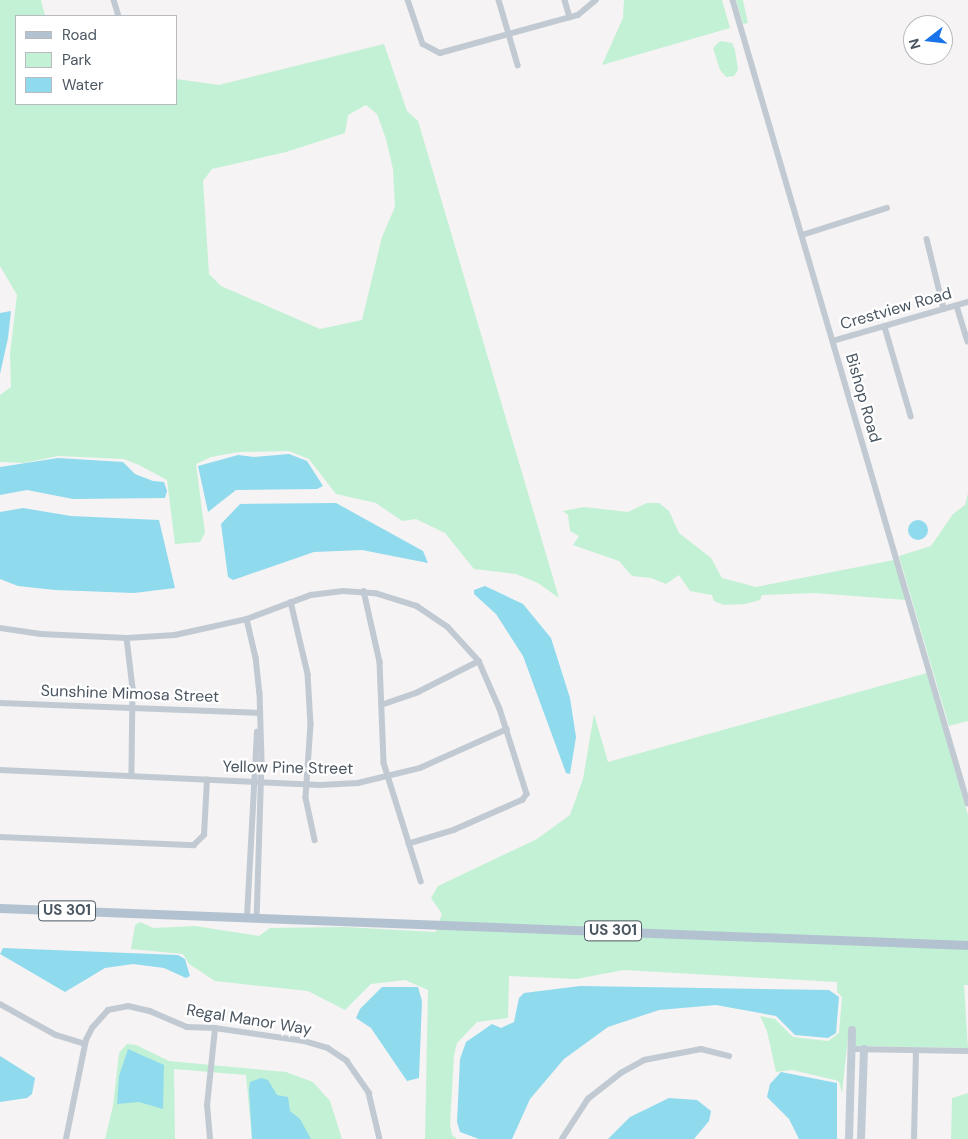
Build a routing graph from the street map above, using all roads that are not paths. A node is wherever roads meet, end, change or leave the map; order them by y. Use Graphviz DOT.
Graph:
graph roads {
  1 [pos="114,0"];
  2 [pos="408,0"];
  3 [pos="499,0"];
  4 [pos="565,0"];
  5 [pos="596,0"];
  6 [pos="733,0"];
  7 [pos="119,15"];
  8 [pos="570,18"];
  9 [pos="510,35"];
  10 [pos="518,65"];
  11 [pos="887,208"];
  12 [pos="802,235"];
  13 [pos="927,239"];
  14 [pos="968,302"];
  15 [pos="957,306"];
  16 [pos="944,309"];
  17 [pos="884,327"];
  18 [pos="832,341"];
  19 [pos="968,341"];
  20 [pos="911,416"];
  21 [pos="364,591"];
  22 [pos="291,602"];
  23 [pos="247,619"];
  24 [pos="0,628"];
  25 [pos="127,638"];
  26 [pos="479,661"];
  27 [pos="0,703"];
  28 [pos="384,704"];
  29 [pos="133,708"];
  30 [pos="260,713"];
  31 [pos="507,729"];
  32 [pos="0,770"];
  33 [pos="132,774"];
  34 [pos="389,778"];
  35 [pos="207,780"];
  36 [pos="252,782"];
  37 [pos="261,782"];
  38 [pos="307,784"];
  39 [pos="968,803"];
  40 [pos="0,837"];
  41 [pos="315,840"];
  42 [pos="410,844"];
  43 [pos="421,881"];
  44 [pos="0,908"];
  45 [pos="252,918"];
  46 [pos="968,945"];
  47 [pos="0,1004"];
  48 [pos="215,1028"];
  49 [pos="852,1030"];
  50 [pos="85,1044"];
  51 [pos="851,1049"];
  52 [pos="864,1050"];
  53 [pos="968,1051"];
  54 [pos="916,1052"];
  55 [pos="729,1056"];
  56 [pos="66,1139"];
  57 [pos="210,1139"];
  58 [pos="380,1139"];
  59 [pos="562,1139"];
  60 [pos="850,1139"];
  61 [pos="861,1139"];
  62 [pos="914,1139"];
  1 -- 7 [label="street"];
  2 -- 9 [label="street"];
  3 -- 9 [label="street"];
  4 -- 8 [label="street"];
  5 -- 8 [label="street"];
  6 -- 12 [label="street, Bishop Road"];
  8 -- 9 [label="street"];
  9 -- 10 [label="street"];
  11 -- 12 [label="street"];
  12 -- 18 [label="street, Bishop Road"];
  13 -- 16 [label="street"];
  14 -- 15 [label="street, Crestview Road"];
  15 -- 16 [label="street, Crestview Road"];
  15 -- 19 [label="street"];
  16 -- 17 [label="street, Crestview Road"];
  17 -- 18 [label="street, Crestview Road"];
  17 -- 20 [label="street"];
  18 -- 39 [label="street, Bishop Road"];
  21 -- 22 [label="street"];
  21 -- 26 [label="street"];
  21 -- 28 [label="street"];
  22 -- 23 [label="street"];
  22 -- 38 [label="street"];
  23 -- 25 [label="street"];
  23 -- 30 [label="street"];
  24 -- 25 [label="street"];
  25 -- 29 [label="street"];
  26 -- 28 [label="street"];
  26 -- 31 [label="street"];
  27 -- 29 [label="street, Sunshine Mimosa Street"];
  28 -- 34 [label="street"];
  29 -- 30 [label="street, Sunshine Mimosa Street"];
  29 -- 33 [label="street"];
  30 -- 36 [label="street"];
  30 -- 37 [label="street"];
  31 -- 34 [label="street, Yellow Pine Street"];
  31 -- 42 [label="street"];
  32 -- 33 [label="street, Yellow Pine Street"];
  33 -- 35 [label="street, Yellow Pine Street"];
  34 -- 38 [label="street, Yellow Pine Street"];
  34 -- 42 [label="street"];
  35 -- 36 [label="street, Yellow Pine Street"];
  35 -- 40 [label="street, Yellow Pine Street"];
  36 -- 37 [label="street, Yellow Pine Street"];
  36 -- 45 [label="street"];
  37 -- 38 [label="street, Yellow Pine Street"];
  37 -- 45 [label="street"];
  38 -- 41 [label="street"];
  42 -- 43 [label="street"];
  44 -- 45 [label="main road, US 301"];
  45 -- 46 [label="main road, US 301"];
  47 -- 50 [label="street"];
  48 -- 50 [label="street, Regal Manor Way"];
  48 -- 57 [label="street"];
  48 -- 58 [label="street, Regal Manor Way"];
  49 -- 51 [label="street"];
  50 -- 56 [label="street, Regal Manor Way"];
  51 -- 52 [label="street"];
  51 -- 60 [label="street"];
  52 -- 54 [label="street"];
  52 -- 61 [label="street"];
  53 -- 54 [label="street"];
  54 -- 62 [label="street"];
  55 -- 59 [label="street"];
}
